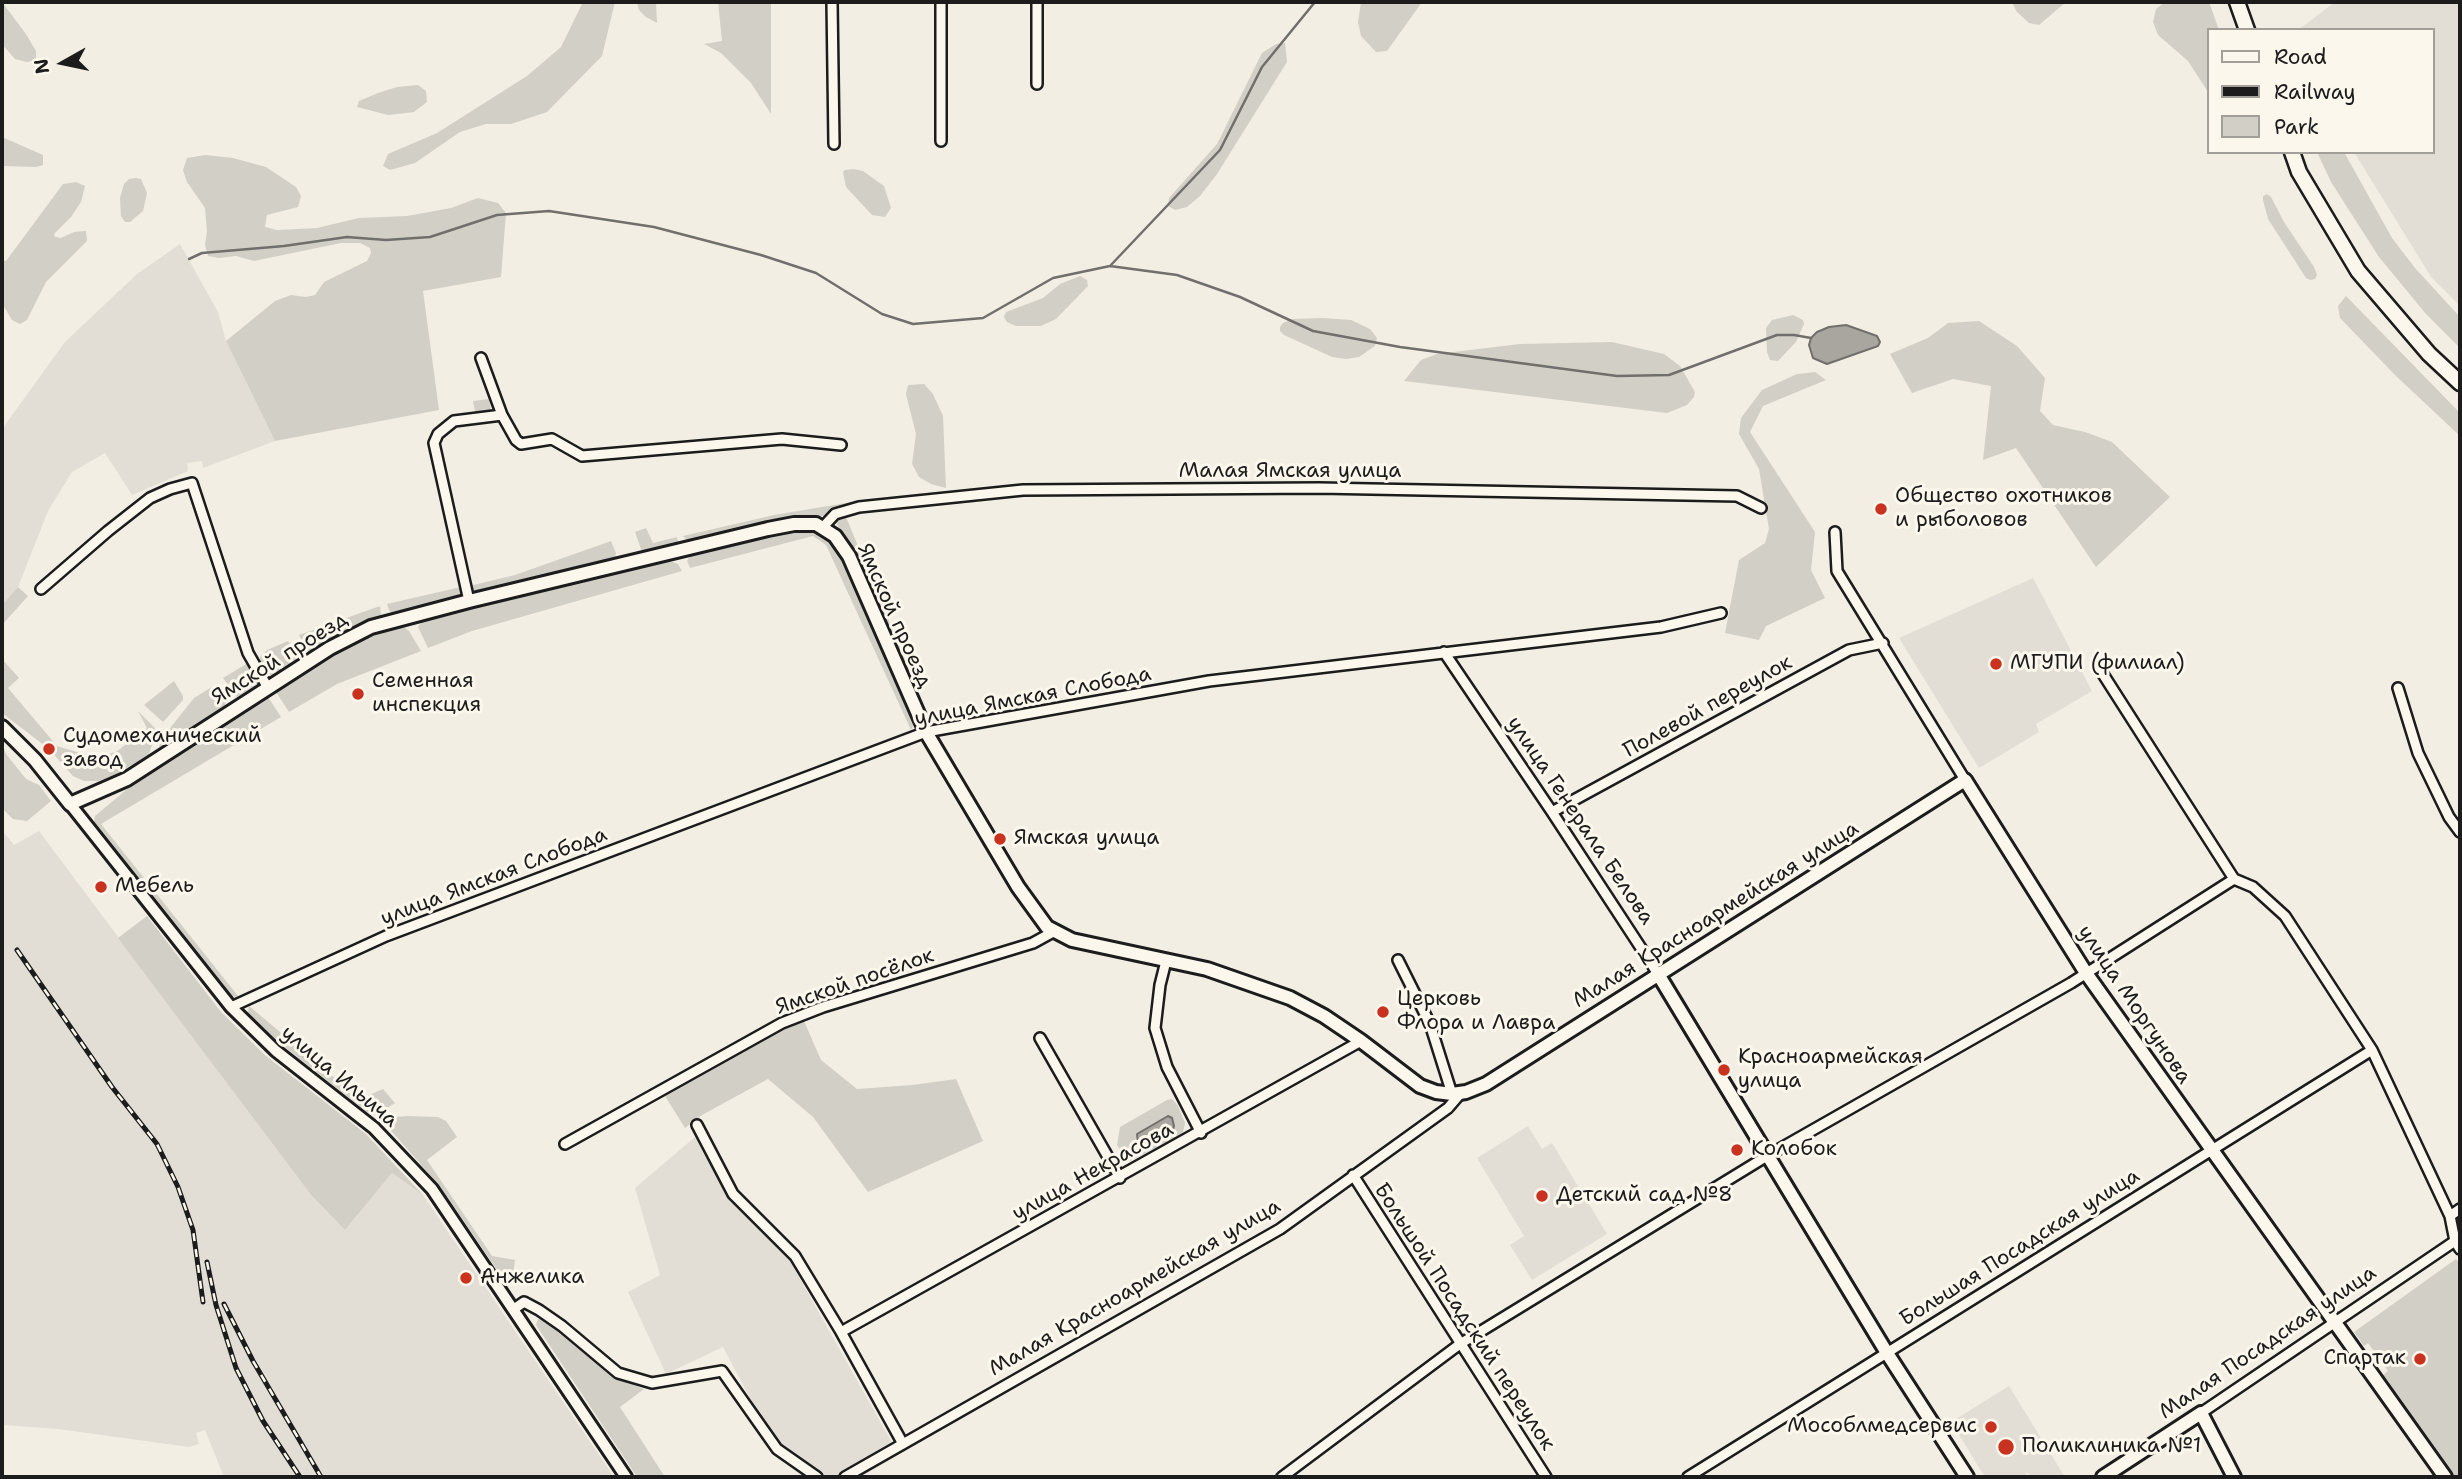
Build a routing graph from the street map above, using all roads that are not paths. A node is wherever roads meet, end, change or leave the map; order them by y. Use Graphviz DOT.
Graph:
graph roads {
  1 [pos="832,2"];
  2 [pos="941,2"];
  3 [pos="1037,2"];
  4 [pos="2237,2"];
  5 [pos="2246,28"];
  6 [pos="1037,84"];
  7 [pos="941,141"];
  8 [pos="834,144"];
  9 [pos="2293,154"];
  10 [pos="481,358"];
  11 [pos="2460,383"];
  12 [pos="502,415"];
  13 [pos="841,445"];
  14 [pos="1761,508"];
  15 [pos="823,527"];
  16 [pos="1835,532"];
  17 [pos="41,589"];
  18 [pos="468,601"];
  19 [pos="1721,613"];
  20 [pos="1883,643"];
  21 [pos="1444,652"];
  22 [pos="2101,671"];
  23 [pos="268,688"];
  24 [pos="2398,688"];
  25 [pos="2,727"];
  26 [pos="926,732"];
  27 [pos="1965,780"];
  28 [pos="70,804"];
  29 [pos="1552,812"];
  30 [pos="2460,832"];
  31 [pos="2234,878"];
  32 [pos="1053,932"];
  33 [pos="1398,960"];
  34 [pos="1166,961"];
  35 [pos="2086,973"];
  36 [pos="1658,974"];
  37 [pos="231,1007"];
  38 [pos="1040,1038"];
  39 [pos="1361,1041"];
  40 [pos="2372,1050"];
  41 [pos="1456,1094"];
  42 [pos="697,1125"];
  43 [pos="1201,1133"];
  44 [pos="565,1144"];
  45 [pos="2210,1150"];
  46 [pos="1767,1156"];
  47 [pos="1353,1175"];
  48 [pos="1120,1178"];
  49 [pos="2460,1209"];
  50 [pos="2450,1216"];
  51 [pos="2458,1245"];
  52 [pos="514,1309"];
  53 [pos="2333,1322"];
  54 [pos="841,1332"];
  55 [pos="1461,1344"];
  56 [pos="1887,1353"];
  57 [pos="2201,1413"];
  58 [pos="903,1444"];
  59 [pos="626,1477"];
  60 [pos="817,1477"];
  61 [pos="845,1477"];
  62 [pos="1282,1477"];
  63 [pos="1546,1477"];
  64 [pos="1688,1477"];
  65 [pos="1967,1477"];
  66 [pos="2104,1477"];
  67 [pos="2234,1477"];
  68 [pos="2445,1477"];
  1 -- 8 [label="street"];
  2 -- 7 [label="street"];
  3 -- 6 [label="street"];
  4 -- 5 [label="main road"];
  9 -- 11 [label="main road"];
  10 -- 12 [label="street"];
  12 -- 13 [label="street"];
  12 -- 18 [label="street"];
  14 -- 15 [label="street, Малая Ямская улица"];
  15 -- 18 [label="main road, Ямской проезд"];
  15 -- 26 [label="main road, Ямской проезд"];
  16 -- 20 [label="street, улица Моргунова"];
  17 -- 23 [label="street"];
  18 -- 23 [label="main road, Ямской проезд"];
  19 -- 21 [label="street, улица Ямская Слобода"];
  20 -- 27 [label="street, улица Моргунова"];
  20 -- 29 [label="street, Полевой переулок"];
  21 -- 26 [label="street, улица Ямская Слобода"];
  21 -- 29 [label="street, улица Генерала Белова"];
  22 -- 31 [label="street"];
  23 -- 28 [label="main road, Ямской проезд"];
  24 -- 30 [label="street"];
  25 -- 28 [label="main road, улица Ильича"];
  26 -- 32 [label="main road, Ямской проезд"];
  26 -- 37 [label="street, улица Ямская Слобода"];
  27 -- 35 [label="main road, улица Моргунова"];
  27 -- 36 [label="main road, Малая Красноармейская улица"];
  28 -- 37 [label="street, улица Ильича"];
  29 -- 36 [label="street, улица Генерала Белова"];
  31 -- 35 [label="street"];
  31 -- 40 [label="street"];
  32 -- 34 [label="main road"];
  32 -- 44 [label="street, Ямской посёлок"];
  33 -- 41 [label="street"];
  34 -- 39 [label="main road"];
  34 -- 43 [label="street"];
  35 -- 45 [label="main road, улица Моргунова"];
  35 -- 46 [label="street"];
  36 -- 41 [label="main road, Малая Красноармейская улица"];
  36 -- 46 [label="main road, улица Генерала Белова"];
  37 -- 52 [label="street, улица Ильича"];
  38 -- 48 [label="street"];
  39 -- 41 [label="main road"];
  39 -- 43 [label="street, улица Некрасова"];
  40 -- 45 [label="street, Большая Посадская улица"];
  40 -- 50 [label="street"];
  41 -- 47 [label="street, Малая Красноармейская улица"];
  42 -- 54 [label="street"];
  43 -- 48 [label="street, улица Некрасова"];
  45 -- 53 [label="main road, улица Моргунова"];
  45 -- 56 [label="street, Большая Посадская улица"];
  46 -- 55 [label="street"];
  46 -- 56 [label="main road, улица Генерала Белова"];
  47 -- 55 [label="street, Большой Посадский переулок"];
  47 -- 58 [label="street, Малая Красноармейская улица"];
  48 -- 54 [label="street, улица Некрасова"];
  49 -- 50 [label="street"];
  50 -- 51 [label="street"];
  51 -- 53 [label="street, Малая Посадская улица"];
  52 -- 59 [label="street, улица Ильича"];
  52 -- 60 [label="street"];
  53 -- 57 [label="street, Малая Посадская улица"];
  53 -- 68 [label="main road, улица Моргунова"];
  54 -- 58 [label="street"];
  55 -- 62 [label="street"];
  55 -- 63 [label="street, Большой Посадский переулок"];
  56 -- 64 [label="street, Большая Посадская улица"];
  56 -- 65 [label="main road, улица Генерала Белова"];
  57 -- 66 [label="main road, Малая Посадская улица"];
  57 -- 67 [label="main road"];
  58 -- 61 [label="street, Малая Красноармейская улица"];
}
